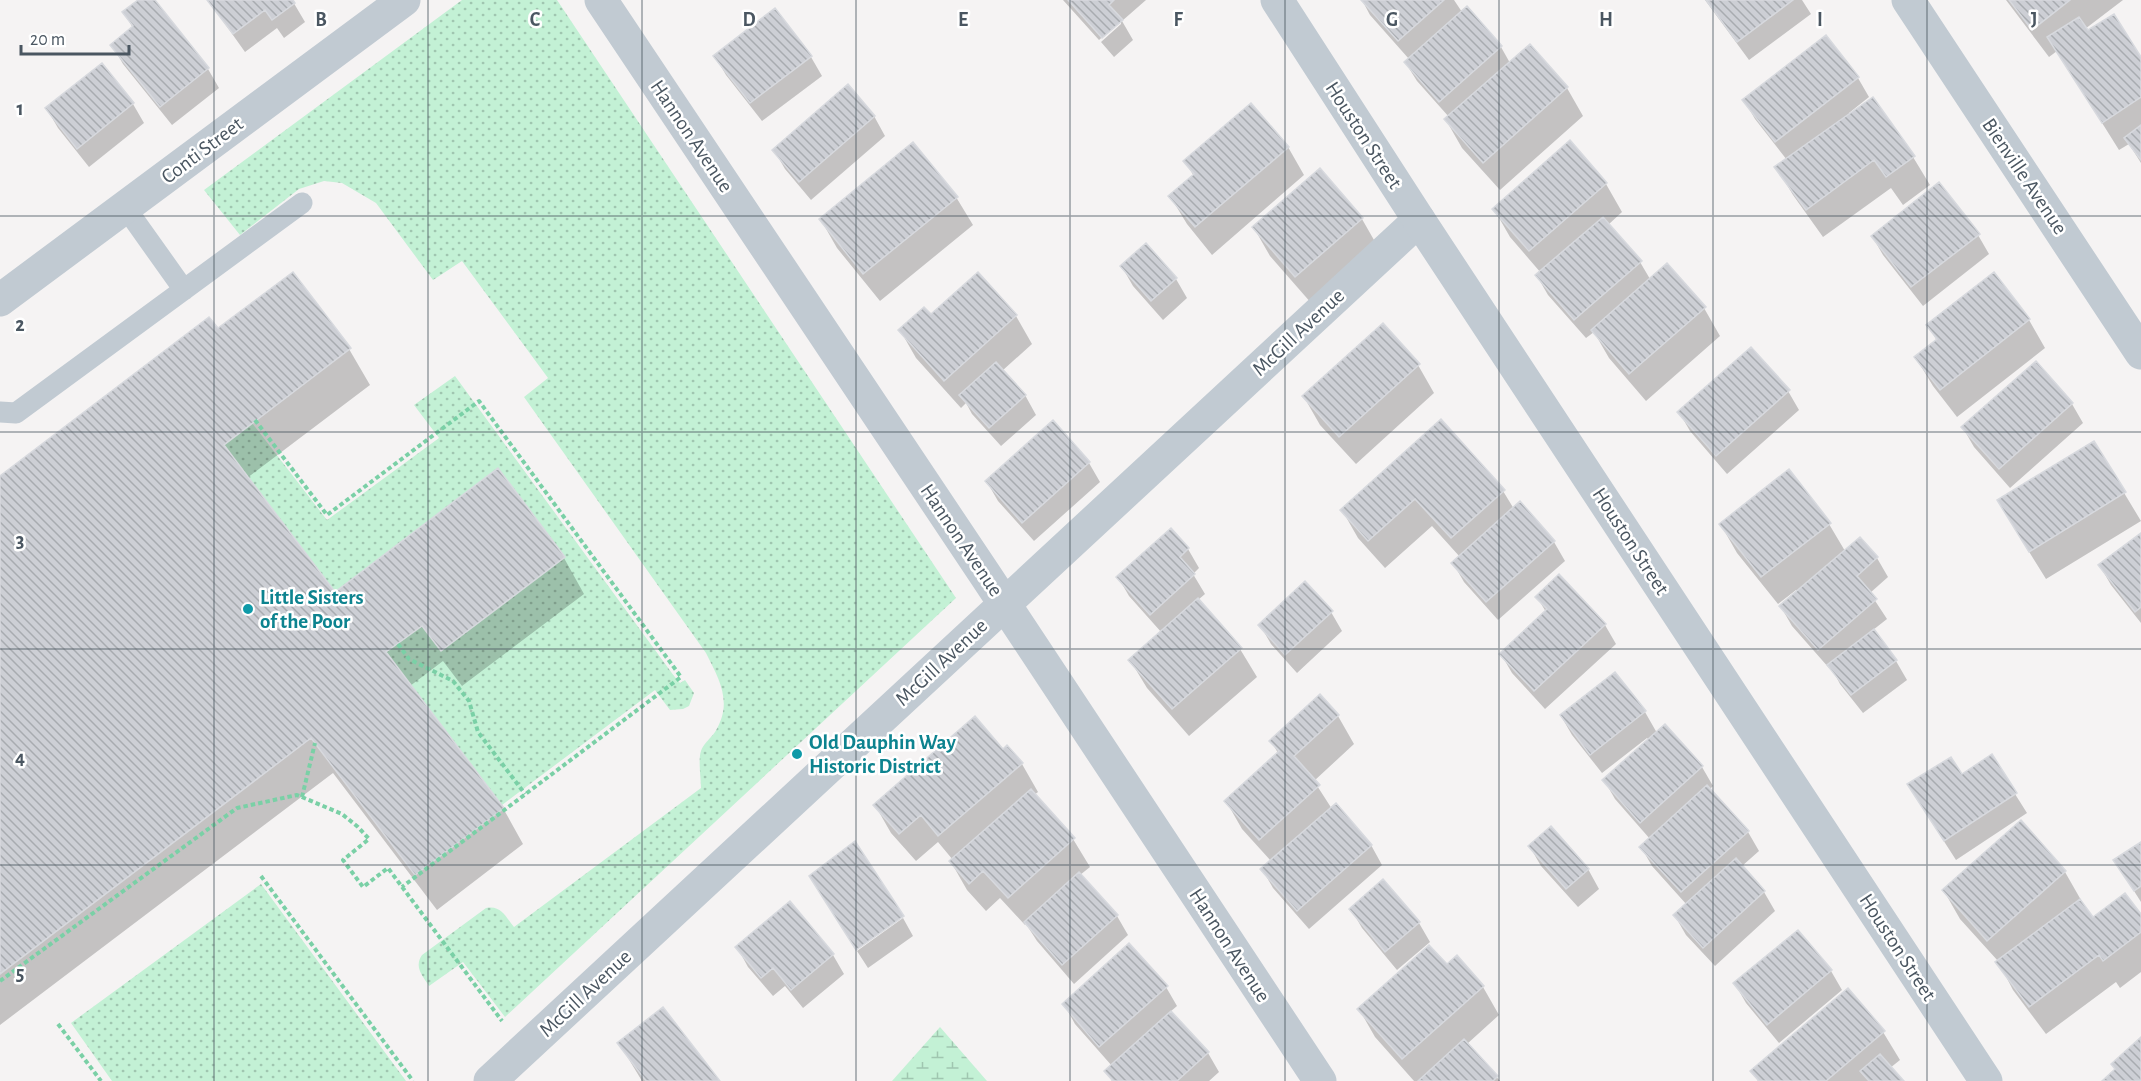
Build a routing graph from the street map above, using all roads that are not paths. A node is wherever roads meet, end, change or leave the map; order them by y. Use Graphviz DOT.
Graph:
graph roads {
  1 [pos="404,0"];
  2 [pos="601,0"];
  3 [pos="1277,0"];
  4 [pos="1908,0"];
  5 [pos="302,203"];
  6 [pos="125,207"];
  7 [pos="1419,220"];
  8 [pos="184,290"];
  9 [pos="0,300"];
  10 [pos="2141,353"];
  11 [pos="0,412"];
  12 [pos="1004,603"];
  13 [pos="490,1081"];
  14 [pos="1320,1081"];
  15 [pos="1986,1081"];
  1 -- 6 [label="street, Conti Street"];
  2 -- 12 [label="street, Hannon Avenue"];
  3 -- 7 [label="street, Houston Street"];
  4 -- 10 [label="street, Bienville Avenue"];
  5 -- 8 [label="lane"];
  6 -- 8 [label="lane"];
  6 -- 9 [label="street, Conti Street"];
  7 -- 12 [label="street, McGill Avenue"];
  7 -- 15 [label="street, Houston Street"];
  8 -- 11 [label="lane"];
  12 -- 13 [label="street, McGill Avenue"];
  12 -- 14 [label="street, Hannon Avenue"];
}
